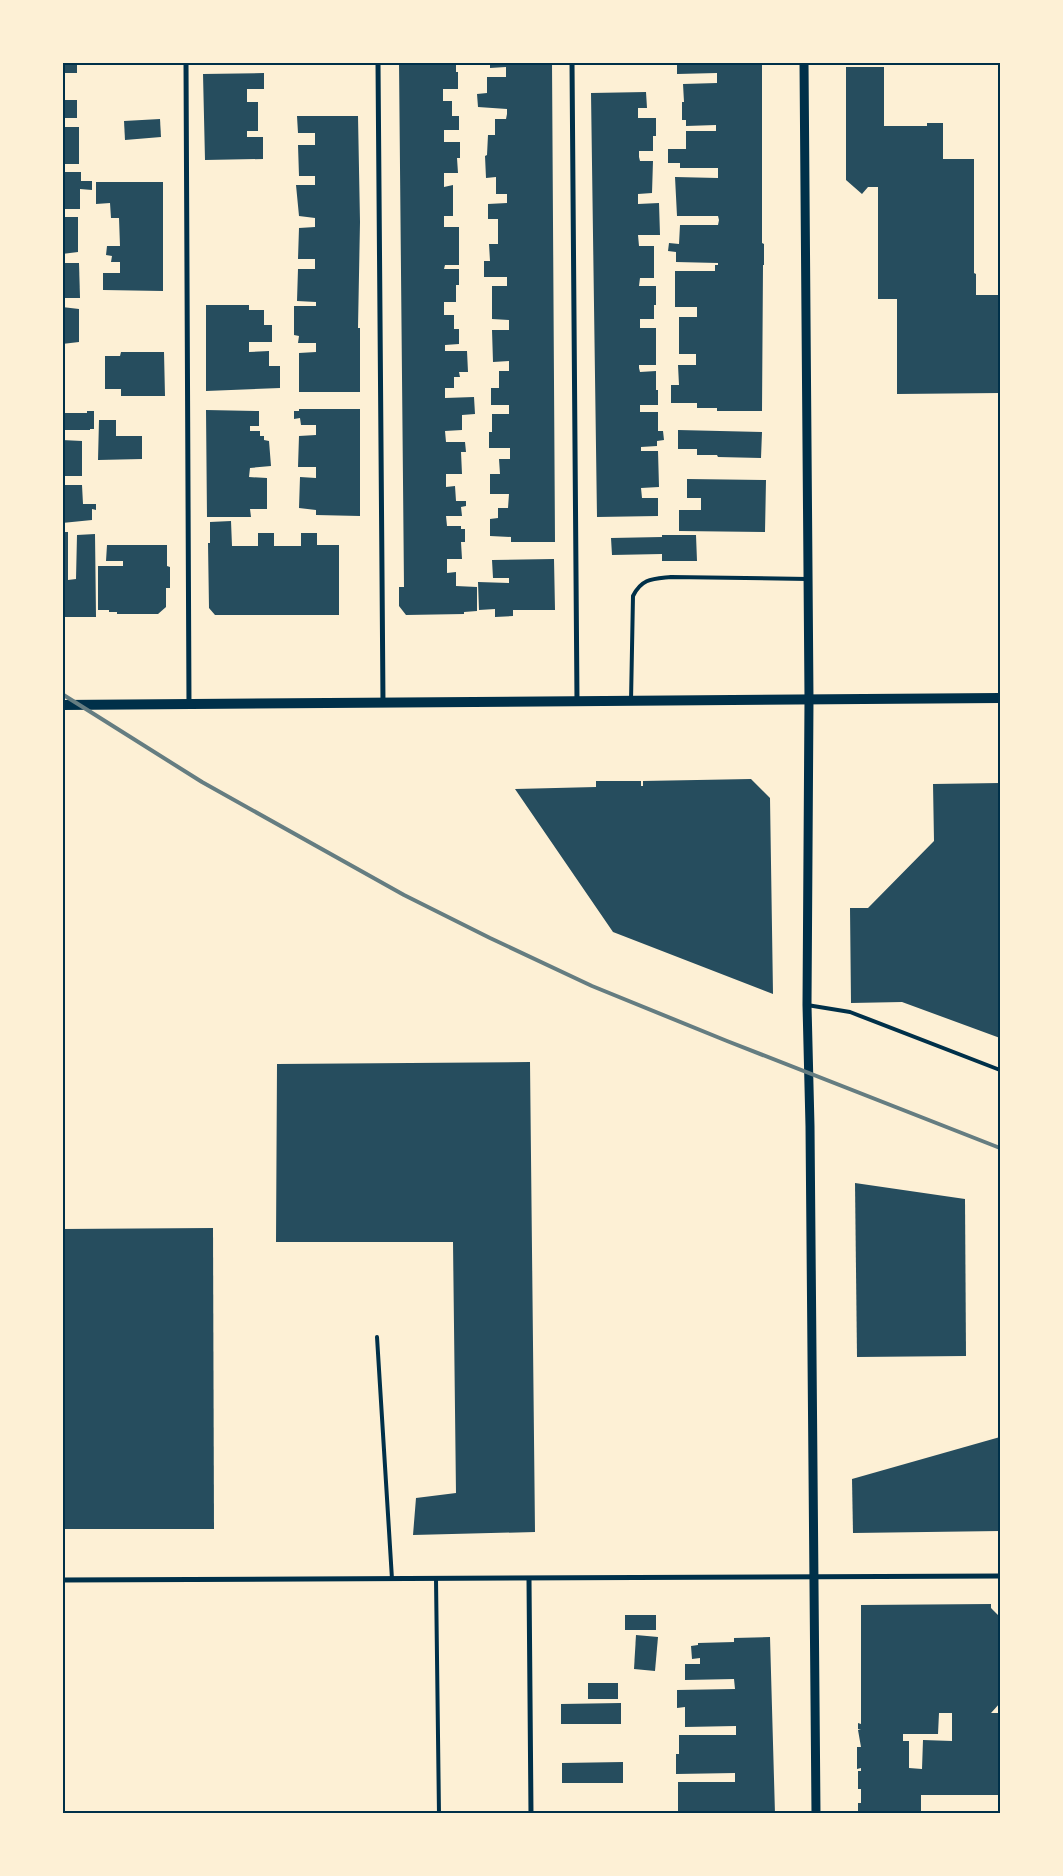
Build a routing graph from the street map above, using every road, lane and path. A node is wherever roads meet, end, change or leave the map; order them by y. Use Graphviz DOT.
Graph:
graph roads {
  1 [pos="186,62"];
  2 [pos="378,62"];
  3 [pos="572,62"];
  4 [pos="804,62"];
  5 [pos="808,579"];
  6 [pos="1000,698"];
  7 [pos="808,699"];
  8 [pos="577,701"];
  9 [pos="631,701"];
  10 [pos="383,702"];
  11 [pos="189,704"];
  12 [pos="62,705"];
  13 [pos="807,1005"];
  14 [pos="1000,1070"];
  15 [pos="377,1337"];
  16 [pos="814,1576"];
  17 [pos="1000,1576"];
  18 [pos="392,1579"];
  19 [pos="436,1579"];
  20 [pos="529,1579"];
  21 [pos="62,1580"];
  22 [pos="439,1814"];
  23 [pos="531,1814"];
  24 [pos="816,1814"];
  1 -- 11 [label="street"];
  2 -- 10 [label="street"];
  3 -- 8 [label="street"];
  4 -- 5 [label="street"];
  5 -- 7 [label="street"];
  5 -- 9 [label="lane"];
  6 -- 7 [label="main road"];
  7 -- 9 [label="main road"];
  7 -- 13 [label="street"];
  8 -- 9 [label="main road"];
  8 -- 10 [label="main road"];
  10 -- 11 [label="main road"];
  11 -- 12 [label="main road"];
  13 -- 14 [label="lane"];
  13 -- 16 [label="street"];
  15 -- 18 [label="lane"];
  16 -- 17 [label="street"];
  16 -- 20 [label="street"];
  16 -- 24 [label="street"];
  18 -- 19 [label="street"];
  18 -- 21 [label="street"];
  19 -- 20 [label="street"];
  19 -- 22 [label="lane"];
  20 -- 23 [label="street"];
}
